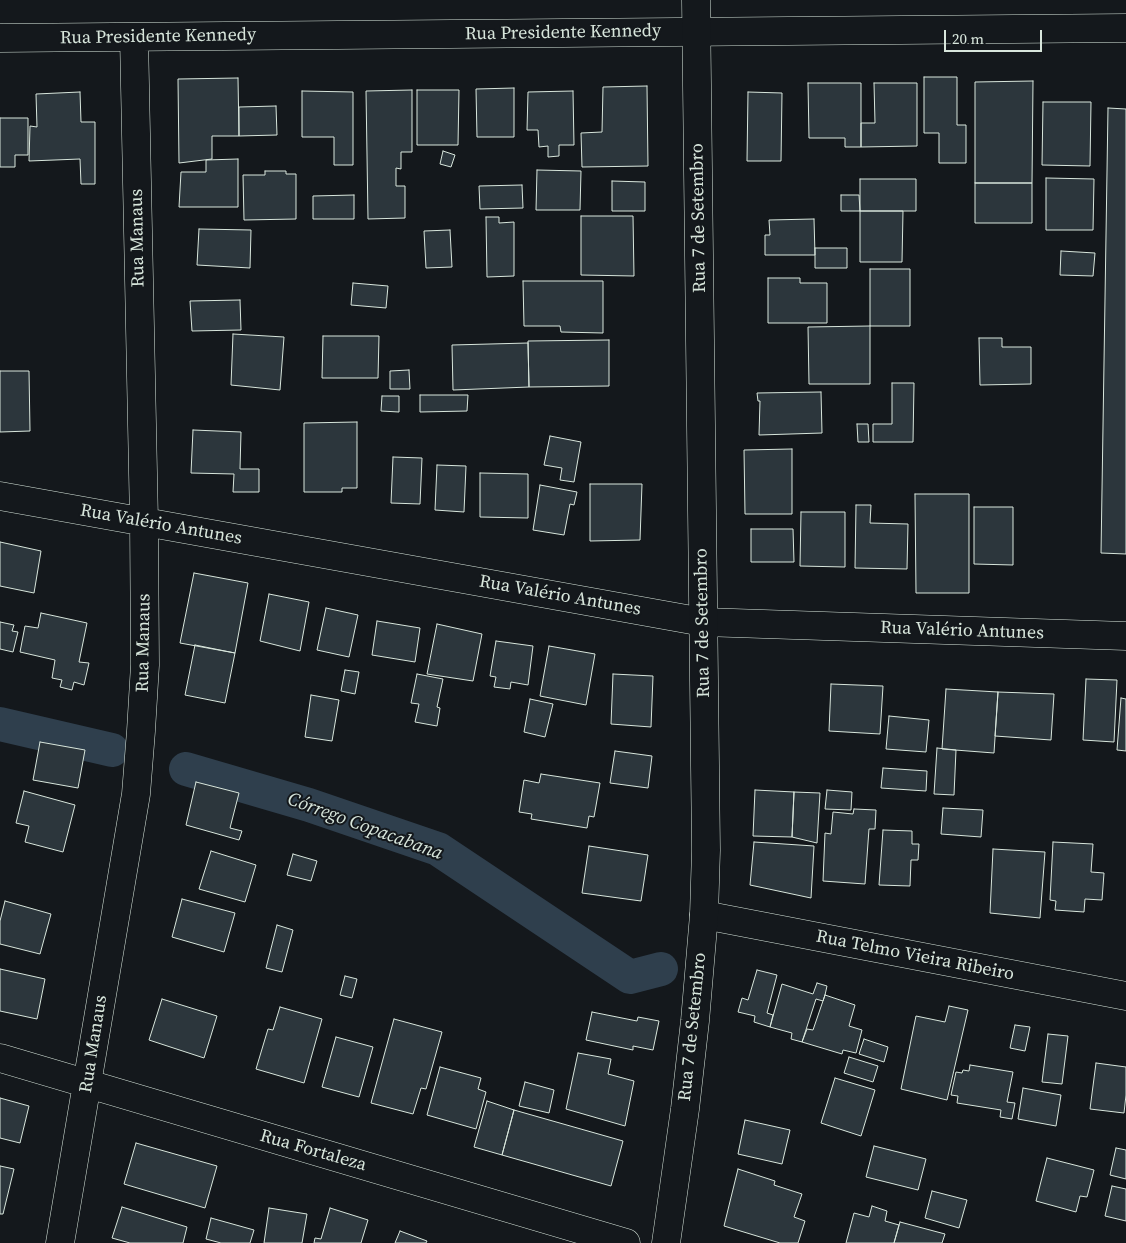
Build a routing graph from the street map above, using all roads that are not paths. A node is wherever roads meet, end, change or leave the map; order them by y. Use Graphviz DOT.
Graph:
graph roads {
  1 [pos="696,0"];
  2 [pos="1126,28"];
  3 [pos="697,32"];
  4 [pos="134,37"];
  5 [pos="0,38"];
  6 [pos="0,496"];
  7 [pos="144,522"];
  8 [pos="703,622"];
  9 [pos="1126,636"];
  10 [pos="704,915"];
  11 [pos="1126,996"];
  12 [pos="0,1058"];
  13 [pos="87,1085"];
  14 [pos="60,1243"];
  15 [pos="626,1243"];
  16 [pos="666,1243"];
  1 -- 3 [label="street, Rua 7 de Setembro"];
  2 -- 3 [label="street, Rua Presidente Kennedy"];
  3 -- 4 [label="street, Rua Presidente Kennedy"];
  3 -- 8 [label="street, Rua 7 de Setembro"];
  4 -- 5 [label="street, Rua Presidente Kennedy"];
  4 -- 7 [label="street, Rua Manaus"];
  6 -- 7 [label="street, Rua Valério Antunes"];
  7 -- 8 [label="street, Rua Valério Antunes"];
  7 -- 13 [label="street, Rua Manaus"];
  8 -- 9 [label="street, Rua Valério Antunes"];
  8 -- 10 [label="street, Rua 7 de Setembro"];
  10 -- 11 [label="street, Rua Telmo Vieira Ribeiro"];
  10 -- 16 [label="street, Rua 7 de Setembro"];
  12 -- 13 [label="street, Rua Fortaleza"];
  13 -- 14 [label="street, Rua Manaus"];
  13 -- 15 [label="street, Rua Fortaleza"];
}
